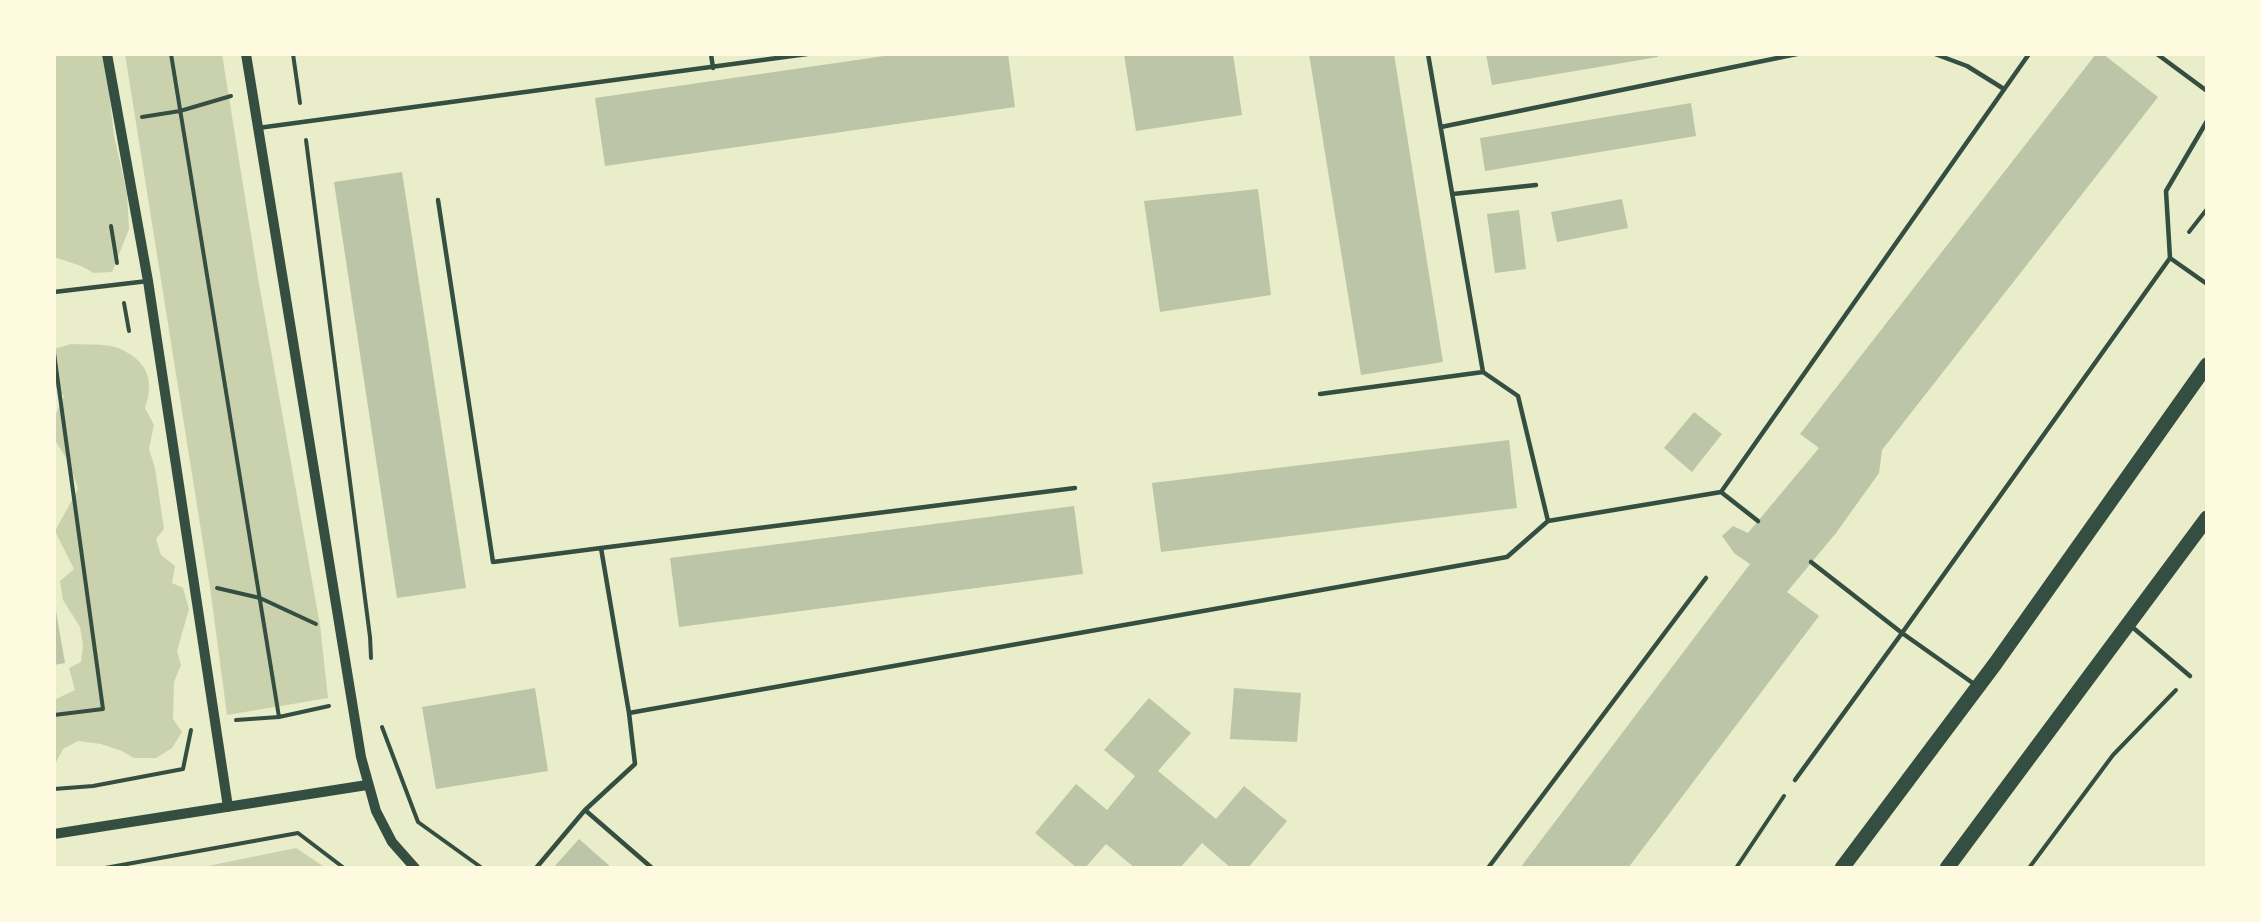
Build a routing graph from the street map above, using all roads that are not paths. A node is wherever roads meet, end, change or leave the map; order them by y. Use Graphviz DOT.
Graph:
graph roads {
  1 [pos="107,54"];
  2 [pos="246,54"];
  3 [pos="711,54"];
  4 [pos="807,54"];
  5 [pos="1428,54"];
  6 [pos="1797,54"];
  7 [pos="1935,54"];
  8 [pos="2029,54"];
  9 [pos="2157,54"];
  10 [pos="1789,55"];
  11 [pos="713,68"];
  12 [pos="2004,89"];
  13 [pos="2207,91"];
  14 [pos="2207,121"];
  15 [pos="1441,127"];
  16 [pos="258,128"];
  17 [pos="1536,185"];
  18 [pos="1453,194"];
  19 [pos="438,200"];
  20 [pos="2170,258"];
  21 [pos="148,281"];
  22 [pos="2207,284"];
  23 [pos="54,292"];
  24 [pos="2207,365"];
  25 [pos="1483,372"];
  26 [pos="1320,394"];
  27 [pos="1075,488"];
  28 [pos="1720,492"];
  29 [pos="2207,518"];
  30 [pos="1548,521"];
  31 [pos="1758,521"];
  32 [pos="601,548"];
  33 [pos="1811,562"];
  34 [pos="1706,578"];
  35 [pos="2129,625"];
  36 [pos="1902,633"];
  37 [pos="2190,676"];
  38 [pos="1978,687"];
  39 [pos="629,713"];
  40 [pos="1795,780"];
  41 [pos="367,785"];
  42 [pos="228,807"];
  43 [pos="585,810"];
  44 [pos="54,834"];
  45 [pos="415,868"];
  46 [pos="536,868"];
  47 [pos="652,868"];
  48 [pos="1488,868"];
  49 [pos="1842,868"];
  50 [pos="1947,868"];
  1 -- 21 [label="street"];
  2 -- 16 [label="street"];
  3 -- 11 [label="lane"];
  4 -- 11 [label="lane"];
  5 -- 15 [label="lane"];
  6 -- 10 [label="lane"];
  7 -- 12 [label="lane"];
  8 -- 12 [label="lane"];
  9 -- 13 [label="lane"];
  10 -- 15 [label="lane"];
  11 -- 16 [label="lane"];
  12 -- 28 [label="lane"];
  14 -- 20 [label="lane"];
  15 -- 18 [label="lane"];
  16 -- 41 [label="street"];
  17 -- 18 [label="lane"];
  18 -- 25 [label="lane"];
  19 -- 32 [label="lane"];
  20 -- 22 [label="lane"];
  20 -- 36 [label="lane"];
  21 -- 23 [label="lane"];
  21 -- 42 [label="street"];
  24 -- 38 [label="main road"];
  25 -- 26 [label="lane"];
  25 -- 30 [label="lane"];
  27 -- 32 [label="lane"];
  28 -- 30 [label="lane"];
  28 -- 31 [label="lane"];
  29 -- 35 [label="main road"];
  30 -- 39 [label="lane"];
  32 -- 39 [label="lane"];
  33 -- 36 [label="lane"];
  34 -- 48 [label="lane"];
  35 -- 37 [label="lane"];
  35 -- 50 [label="main road"];
  36 -- 38 [label="lane"];
  36 -- 40 [label="lane"];
  38 -- 49 [label="main road"];
  39 -- 43 [label="lane"];
  41 -- 42 [label="street"];
  41 -- 45 [label="street"];
  42 -- 44 [label="street"];
  43 -- 46 [label="lane"];
  43 -- 47 [label="lane"];
}
